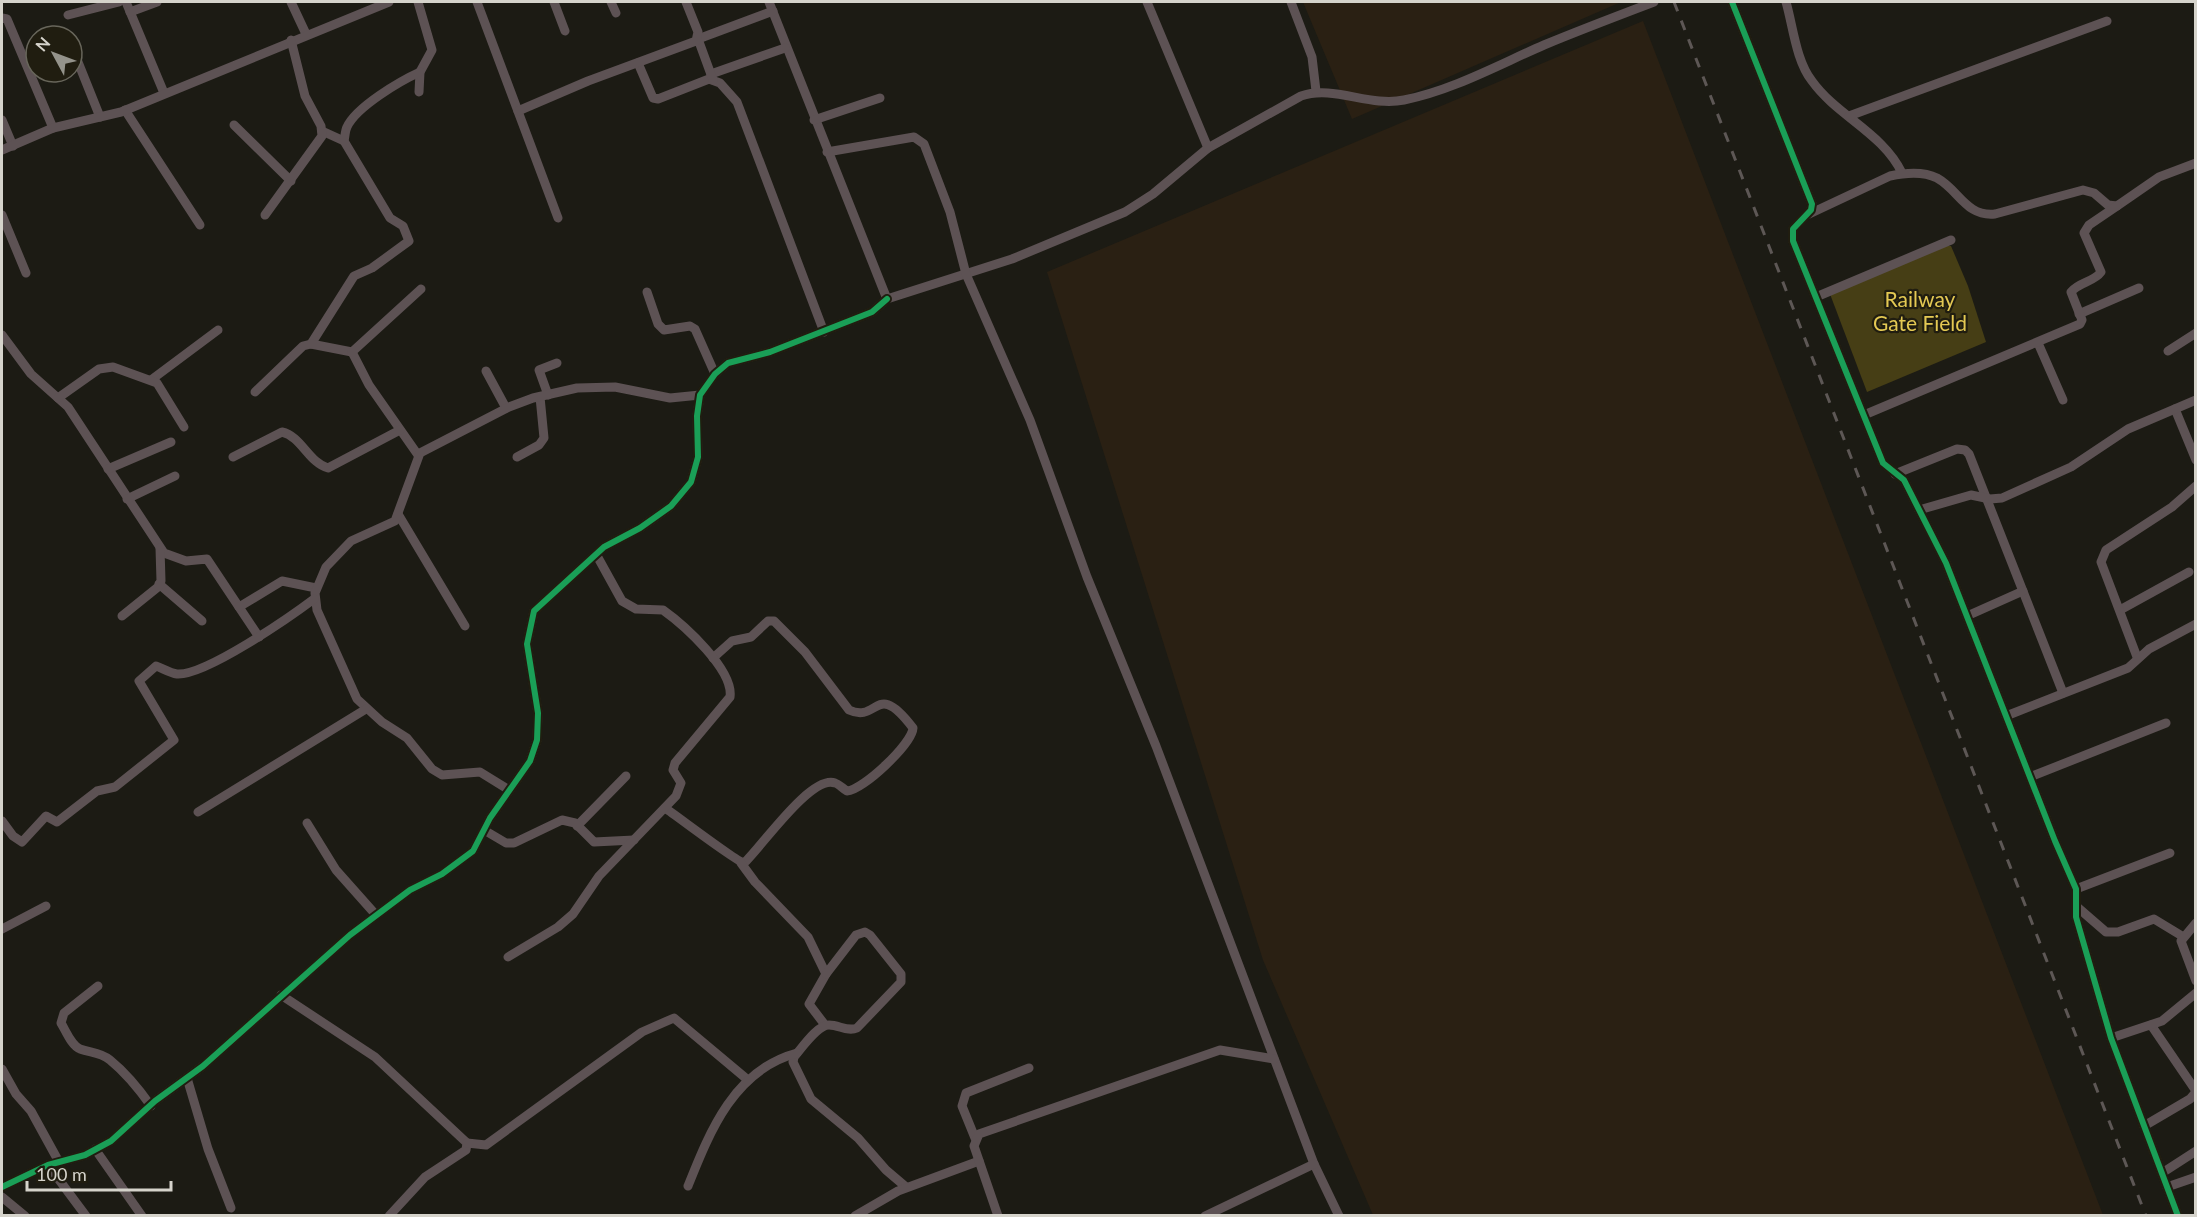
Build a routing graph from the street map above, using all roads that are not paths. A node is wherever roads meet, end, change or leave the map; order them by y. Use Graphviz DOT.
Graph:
graph roads {
  1 [pos="118,2"];
  2 [pos="126,2"];
  3 [pos="157,2"];
  4 [pos="291,2"];
  5 [pos="389,2"];
  6 [pos="418,2"];
  7 [pos="477,2"];
  8 [pos="554,2"];
  9 [pos="611,2"];
  10 [pos="686,2"];
  11 [pos="1147,2"];
  12 [pos="1291,2"];
  13 [pos="1654,2"];
  14 [pos="1732,2"];
  15 [pos="1786,2"];
  16 [pos="772,5"];
  17 [pos="130,12"];
  18 [pos="616,13"];
  19 [pos="68,15"];
  20 [pos="2,18"];
  21 [pos="2108,21"];
  22 [pos="565,31"];
  23 [pos="306,34"];
  24 [pos="698,39"];
  25 [pos="291,40"];
  26 [pos="785,48"];
  27 [pos="638,63"];
  28 [pos="420,72"];
  29 [pos="84,77"];
  30 [pos="712,77"];
  31 [pos="1316,91"];
  32 [pos="419,92"];
  33 [pos="164,93"];
  34 [pos="880,98"];
  35 [pos="124,110"];
  36 [pos="518,111"];
  37 [pos="100,117"];
  38 [pos="1849,117"];
  39 [pos="2,120"];
  40 [pos="814,120"];
  41 [pos="234,125"];
  42 [pos="53,128"];
  43 [pos="322,131"];
  44 [pos="344,141"];
  45 [pos="13,146"];
  46 [pos="1208,147"];
  47 [pos="2,150"];
  48 [pos="827,152"];
  49 [pos="2196,163"];
  50 [pos="1902,173"];
  51 [pos="291,181"];
  52 [pos="2117,206"];
  53 [pos="2,214"];
  54 [pos="265,215"];
  55 [pos="1807,215"];
  56 [pos="558,218"];
  57 [pos="200,225"];
  58 [pos="1952,240"];
  59 [pos="26,273"];
  60 [pos="966,274"];
  61 [pos="2139,288"];
  62 [pos="421,289"];
  63 [pos="647,292"];
  64 [pos="1816,297"];
  65 [pos="887,300"];
  66 [pos="2079,314"];
  67 [pos="218,330"];
  68 [pos="824,332"];
  69 [pos="2196,333"];
  70 [pos="2,335"];
  71 [pos="2038,343"];
  72 [pos="311,344"];
  73 [pos="2168,351"];
  74 [pos="352,352"];
  75 [pos="557,363"];
  76 [pos="486,371"];
  77 [pos="715,375"];
  78 [pos="151,380"];
  79 [pos="255,392"];
  80 [pos="700,395"];
  81 [pos="544,396"];
  82 [pos="58,398"];
  83 [pos="2063,400"];
  84 [pos="2196,400"];
  85 [pos="506,408"];
  86 [pos="2175,409"];
  87 [pos="1864,415"];
  88 [pos="184,427"];
  89 [pos="400,430"];
  90 [pos="171,442"];
  91 [pos="418,456"];
  92 [pos="233,457"];
  93 [pos="517,457"];
  94 [pos="2196,460"];
  95 [pos="108,469"];
  96 [pos="1895,474"];
  97 [pos="175,476"];
  98 [pos="2196,486"];
  99 [pos="1987,498"];
  100 [pos="127,499"];
  101 [pos="1919,510"];
  102 [pos="398,514"];
  103 [pos="160,548"];
  104 [pos="596,554"];
  105 [pos="2189,572"];
  106 [pos="159,584"];
  107 [pos="316,588"];
  108 [pos="2023,591"];
  109 [pos="314,599"];
  110 [pos="239,607"];
  111 [pos="2120,610"];
  112 [pos="122,616"];
  113 [pos="1967,616"];
  114 [pos="202,621"];
  115 [pos="2196,624"];
  116 [pos="465,626"];
  117 [pos="259,637"];
  118 [pos="2138,657"];
  119 [pos="713,658"];
  120 [pos="2063,693"];
  121 [pos="366,709"];
  122 [pos="2006,716"];
  123 [pos="2166,723"];
  124 [pos="626,776"];
  125 [pos="2030,777"];
  126 [pos="509,790"];
  127 [pos="665,808"];
  128 [pos="198,812"];
  129 [pos="2,821"];
  130 [pos="307,823"];
  131 [pos="577,826"];
  132 [pos="484,830"];
  133 [pos="634,840"];
  134 [pos="2170,853"];
  135 [pos="741,863"];
  136 [pos="2076,889"];
  137 [pos="45,906"];
  138 [pos="2076,906"];
  139 [pos="376,915"];
  140 [pos="2196,922"];
  141 [pos="2,929"];
  142 [pos="2182,936"];
  143 [pos="508,957"];
  144 [pos="826,974"];
  145 [pos="2196,981"];
  146 [pos="98,986"];
  147 [pos="2196,993"];
  148 [pos="281,995"];
  149 [pos="825,1025"];
  150 [pos="2151,1025"];
  151 [pos="2111,1038"];
  152 [pos="797,1053"];
  153 [pos="1275,1059"];
  154 [pos="1029,1068"];
  155 [pos="2,1069"];
  156 [pos="187,1078"];
  157 [pos="748,1080"];
  158 [pos="2196,1092"];
  159 [pos="151,1106"];
  160 [pos="2144,1126"];
  161 [pos="975,1138"];
  162 [pos="467,1143"];
  163 [pos="95,1149"];
  164 [pos="2196,1150"];
  165 [pos="979,1161"];
  166 [pos="59,1162"];
  167 [pos="1314,1164"];
  168 [pos="48,1165"];
  169 [pos="2162,1173"];
  170 [pos="2196,1177"];
  171 [pos="688,1186"];
  172 [pos="2,1187"];
  173 [pos="2167,1187"];
  174 [pos="906,1188"];
  175 [pos="2,1197"];
  176 [pos="231,1208"];
  177 [pos="25,1215"];
  178 [pos="86,1215"];
  179 [pos="142,1215"];
  180 [pos="389,1215"];
  181 [pos="855,1215"];
  182 [pos="998,1215"];
  183 [pos="1205,1215"];
  184 [pos="1339,1215"];
  185 [pos="2178,1215"];
  1 -- 19 [label="street"];
  2 -- 17 [label="street"];
  3 -- 17 [label="street"];
  4 -- 23 [label="street"];
  5 -- 23 [label="street"];
  6 -- 28 [label="street"];
  7 -- 36 [label="street"];
  8 -- 22 [label="street"];
  9 -- 18 [label="street"];
  10 -- 24 [label="street"];
  11 -- 46 [label="street"];
  12 -- 31 [label="street"];
  13 -- 31 [label="street"];
  14 -- 55 [label="street"];
  15 -- 38 [label="street"];
  16 -- 24 [label="street"];
  16 -- 26 [label="street"];
  17 -- 33 [label="street"];
  20 -- 42 [label="street"];
  21 -- 38 [label="street"];
  23 -- 25 [label="street"];
  24 -- 27 [label="street"];
  24 -- 30 [label="street"];
  25 -- 33 [label="street"];
  25 -- 43 [label="street"];
  26 -- 30 [label="street"];
  26 -- 40 [label="street"];
  27 -- 30 [label="street"];
  27 -- 36 [label="street"];
  28 -- 32 [label="street"];
  28 -- 44 [label="street"];
  29 -- 37 [label="street"];
  30 -- 68 [label="street"];
  31 -- 46 [label="street"];
  33 -- 35 [label="street"];
  34 -- 40 [label="street"];
  35 -- 37 [label="street"];
  35 -- 57 [label="street"];
  36 -- 56 [label="street"];
  37 -- 42 [label="street"];
  38 -- 50 [label="street"];
  39 -- 45 [label="street"];
  40 -- 48 [label="street"];
  41 -- 51 [label="street"];
  42 -- 45 [label="street"];
  43 -- 44 [label="street"];
  43 -- 51 [label="street"];
  44 -- 72 [label="street"];
  45 -- 47 [label="street"];
  46 -- 60 [label="street"];
  48 -- 60 [label="street"];
  48 -- 65 [label="street"];
  49 -- 52 [label="street"];
  50 -- 52 [label="street"];
  50 -- 55 [label="street"];
  51 -- 54 [label="street"];
  52 -- 66 [label="street"];
  53 -- 59 [label="street"];
  55 -- 64 [label="street"];
  58 -- 64 [label="street"];
  60 -- 65 [label="street"];
  60 -- 153 [label="street"];
  61 -- 66 [label="street"];
  62 -- 74 [label="street"];
  63 -- 77 [label="street"];
  64 -- 87 [label="street"];
  65 -- 68 [label="street"];
  66 -- 71 [label="street"];
  67 -- 78 [label="street"];
  68 -- 77 [label="street"];
  69 -- 73 [label="street"];
  70 -- 82 [label="street"];
  71 -- 83 [label="street"];
  71 -- 87 [label="street"];
  72 -- 74 [label="street"];
  72 -- 79 [label="street"];
  74 -- 89 [label="street"];
  75 -- 81 [label="street"];
  76 -- 85 [label="street"];
  77 -- 80 [label="street"];
  78 -- 82 [label="street"];
  78 -- 88 [label="street"];
  80 -- 81 [label="street"];
  80 -- 104 [label="street"];
  81 -- 85 [label="street"];
  81 -- 93 [label="street"];
  82 -- 95 [label="street"];
  84 -- 86 [label="street"];
  85 -- 91 [label="street"];
  86 -- 94 [label="street"];
  86 -- 99 [label="street"];
  87 -- 96 [label="street"];
  89 -- 91 [label="street"];
  89 -- 92 [label="street"];
  90 -- 95 [label="street"];
  91 -- 102 [label="street"];
  95 -- 100 [label="street"];
  96 -- 99 [label="street"];
  96 -- 101 [label="street"];
  97 -- 100 [label="street"];
  98 -- 111 [label="street"];
  99 -- 101 [label="street"];
  99 -- 108 [label="street"];
  100 -- 103 [label="street"];
  101 -- 113 [label="street"];
  102 -- 107 [label="street"];
  102 -- 116 [label="street"];
  103 -- 106 [label="street"];
  103 -- 110 [label="street"];
  104 -- 119 [label="street"];
  104 -- 126 [label="street"];
  105 -- 111 [label="street"];
  106 -- 112 [label="street"];
  106 -- 114 [label="street"];
  107 -- 109 [label="street"];
  107 -- 110 [label="street"];
  108 -- 113 [label="street"];
  108 -- 120 [label="street"];
  109 -- 117 [label="street"];
  109 -- 121 [label="street"];
  110 -- 117 [label="street"];
  111 -- 118 [label="street"];
  113 -- 122 [label="street"];
  115 -- 118 [label="street"];
  117 -- 129 [label="street"];
  118 -- 120 [label="street"];
  119 -- 127 [label="street"];
  119 -- 135 [label="street"];
  120 -- 122 [label="street"];
  121 -- 126 [label="street"];
  121 -- 128 [label="street"];
  122 -- 125 [label="street"];
  123 -- 125 [label="street"];
  124 -- 131 [label="street"];
  125 -- 136 [label="street"];
  126 -- 132 [label="street"];
  127 -- 133 [label="street"];
  127 -- 135 [label="street"];
  130 -- 139 [label="street"];
  131 -- 132 [label="street"];
  131 -- 133 [label="street"];
  132 -- 139 [label="street"];
  133 -- 143 [label="street"];
  134 -- 136 [label="street"];
  135 -- 144 [label="street"];
  136 -- 138 [label="street"];
  137 -- 141 [label="street"];
  138 -- 142 [label="street"];
  138 -- 151 [label="street"];
  139 -- 148 [label="street"];
  140 -- 142 [label="street"];
  142 -- 145 [label="street"];
  144 -- 149 [label="street"];
  144 -- 149 [label="street"];
  146 -- 159 [label="street"];
  147 -- 150 [label="street"];
  148 -- 156 [label="street"];
  148 -- 162 [label="street"];
  149 -- 152 [label="street"];
  150 -- 151 [label="street"];
  150 -- 158 [label="street"];
  151 -- 160 [label="street"];
  152 -- 157 [label="street"];
  152 -- 174 [label="street"];
  153 -- 161 [label="street"];
  153 -- 167 [label="street"];
  154 -- 161 [label="street"];
  155 -- 166 [label="street"];
  156 -- 159 [label="street"];
  156 -- 176 [label="street"];
  157 -- 162 [label="street"];
  157 -- 171 [label="street"];
  158 -- 160 [label="street"];
  159 -- 163 [label="street"];
  160 -- 169 [label="street"];
  161 -- 165 [label="street"];
  162 -- 180 [label="street"];
  163 -- 166 [label="street"];
  163 -- 179 [label="street"];
  164 -- 169 [label="street"];
  165 -- 174 [label="street"];
  165 -- 182 [label="street"];
  166 -- 168 [label="street"];
  167 -- 183 [label="street"];
  167 -- 184 [label="street"];
  168 -- 172 [label="street"];
  168 -- 178 [label="street"];
  169 -- 173 [label="street"];
  170 -- 173 [label="street"];
  173 -- 185 [label="street"];
  174 -- 181 [label="street"];
  175 -- 177 [label="street"];
}
